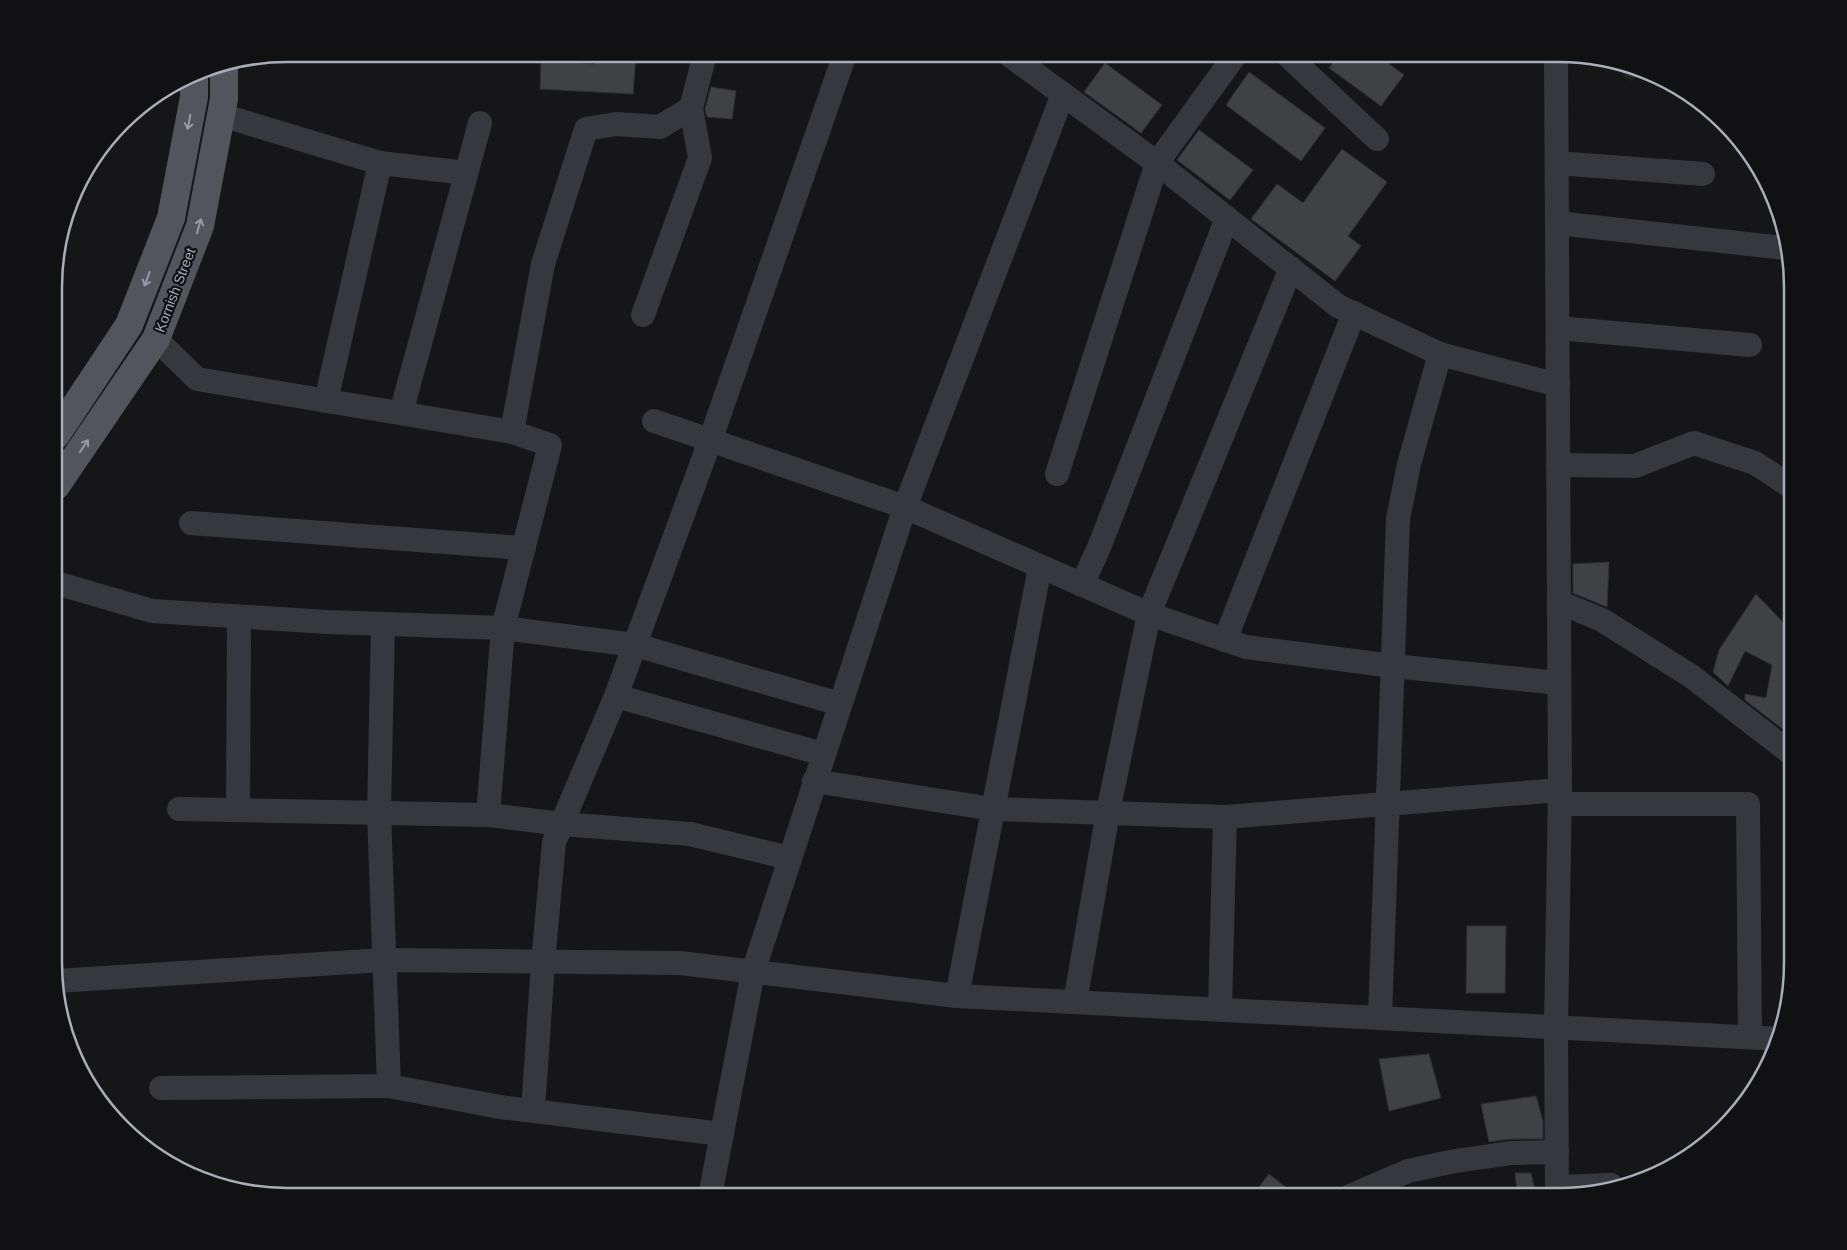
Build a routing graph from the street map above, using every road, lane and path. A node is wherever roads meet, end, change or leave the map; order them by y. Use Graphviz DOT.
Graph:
graph roads {
  1 [pos="704,62"];
  2 [pos="841,62"];
  3 [pos="1019,62"];
  4 [pos="1230,62"];
  5 [pos="1295,62"];
  6 [pos="1556,62"];
  7 [pos="224,71"];
  8 [pos="194,83"];
  9 [pos="1063,94"];
  10 [pos="691,108"];
  11 [pos="221,115"];
  12 [pos="480,123"];
  13 [pos="1377,139"];
  14 [pos="380,163"];
  15 [pos="1157,163"];
  16 [pos="1557,163"];
  17 [pos="466,174"];
  18 [pos="1703,174"];
  19 [pos="1227,218"];
  20 [pos="1557,223"];
  21 [pos="1781,248"];
  22 [pos="1291,268"];
  23 [pos="1354,313"];
  24 [pos="643,315"];
  25 [pos="1558,328"];
  26 [pos="156,339"];
  27 [pos="1750,345"];
  28 [pos="1440,354"];
  29 [pos="1558,385"];
  30 [pos="326,401"];
  31 [pos="401,413"];
  32 [pos="654,421"];
  33 [pos="62,426"];
  34 [pos="512,432"];
  35 [pos="710,441"];
  36 [pos="1558,465"];
  37 [pos="1057,474"];
  38 [pos="62,477"];
  39 [pos="1784,482"];
  40 [pos="905,507"];
  41 [pos="191,523"];
  42 [pos="524,548"];
  43 [pos="1040,567"];
  44 [pos="62,585"];
  45 [pos="1082,585"];
  46 [pos="1559,602"];
  47 [pos="1149,614"];
  48 [pos="240,617"];
  49 [pos="383,624"];
  50 [pos="503,628"];
  51 [pos="1225,640"];
  52 [pos="635,645"];
  53 [pos="1393,666"];
  54 [pos="1559,683"];
  55 [pos="616,696"];
  56 [pos="840,704"];
  57 [pos="1784,748"];
  58 [pos="823,754"];
  59 [pos="814,781"];
  60 [pos="1560,797"];
  61 [pos="1388,804"];
  62 [pos="179,809"];
  63 [pos="993,809"];
  64 [pos="238,810"];
  65 [pos="1108,812"];
  66 [pos="379,813"];
  67 [pos="488,815"];
  68 [pos="1224,817"];
  69 [pos="562,824"];
  70 [pos="789,858"];
  71 [pos="384,960"];
  72 [pos="543,962"];
  73 [pos="752,972"];
  74 [pos="63,981"];
  75 [pos="957,996"];
  76 [pos="1075,1002"];
  77 [pos="1220,1009"];
  78 [pos="1380,1017"];
  79 [pos="1556,1027"];
  80 [pos="1750,1037"];
  81 [pos="1772,1038"];
  82 [pos="389,1086"];
  83 [pos="161,1088"];
  84 [pos="534,1096"];
  85 [pos="722,1134"];
  86 [pos="1557,1152"];
  87 [pos="712,1188"];
  88 [pos="1369,1188"];
  89 [pos="1557,1188"];
  1 -- 10 [label="street"];
  2 -- 35 [label="street"];
  3 -- 9 [label="street"];
  4 -- 15 [label="street"];
  5 -- 13 [label="street"];
  6 -- 16 [label="street"];
  7 -- 11 [label="main road, Kornish Street"];
  8 -- 33 [label="main road, one-way"];
  9 -- 15 [label="street"];
  9 -- 40 [label="street"];
  10 -- 24 [label="street"];
  10 -- 34 [label="street"];
  11 -- 14 [label="street"];
  26 -- 11 [label="main road, Kornish Street, one-way"];
  12 -- 17 [label="street"];
  14 -- 17 [label="street"];
  14 -- 30 [label="street"];
  15 -- 19 [label="street"];
  15 -- 37 [label="street"];
  16 -- 18 [label="street"];
  16 -- 20 [label="street"];
  17 -- 31 [label="street"];
  19 -- 22 [label="street"];
  19 -- 45 [label="street"];
  20 -- 21 [label="street"];
  20 -- 25 [label="street"];
  22 -- 23 [label="street"];
  22 -- 47 [label="street"];
  23 -- 28 [label="street"];
  23 -- 51 [label="street"];
  25 -- 27 [label="street"];
  25 -- 29 [label="street"];
  26 -- 30 [label="street"];
  38 -- 26 [label="main road, Kornish Street, one-way"];
  28 -- 29 [label="street"];
  28 -- 53 [label="street"];
  29 -- 36 [label="street"];
  30 -- 31 [label="street"];
  31 -- 34 [label="street"];
  32 -- 35 [label="street"];
  34 -- 42 [label="street"];
  35 -- 40 [label="street"];
  35 -- 52 [label="street"];
  36 -- 39 [label="street"];
  36 -- 46 [label="street"];
  40 -- 43 [label="street"];
  40 -- 56 [label="street"];
  41 -- 42 [label="street"];
  42 -- 50 [label="street"];
  43 -- 45 [label="street"];
  43 -- 63 [label="street"];
  44 -- 48 [label="street"];
  45 -- 47 [label="street"];
  46 -- 54 [label="street"];
  46 -- 57 [label="street"];
  47 -- 51 [label="street"];
  47 -- 65 [label="street"];
  48 -- 49 [label="street"];
  48 -- 64 [label="street"];
  49 -- 50 [label="street"];
  49 -- 66 [label="street"];
  50 -- 52 [label="street"];
  50 -- 67 [label="street"];
  51 -- 53 [label="street"];
  52 -- 55 [label="street"];
  52 -- 56 [label="street"];
  53 -- 54 [label="street"];
  53 -- 61 [label="street"];
  54 -- 60 [label="street"];
  55 -- 58 [label="street"];
  55 -- 69 [label="street"];
  56 -- 58 [label="street"];
  58 -- 59 [label="street"];
  59 -- 63 [label="street"];
  59 -- 70 [label="street"];
  60 -- 61 [label="street"];
  60 -- 79 [label="street"];
  60 -- 80 [label="street"];
  61 -- 68 [label="street"];
  61 -- 78 [label="street"];
  62 -- 64 [label="street"];
  63 -- 65 [label="street"];
  63 -- 75 [label="street"];
  64 -- 66 [label="street"];
  65 -- 68 [label="street"];
  65 -- 76 [label="street"];
  66 -- 67 [label="street"];
  66 -- 71 [label="street"];
  67 -- 69 [label="street"];
  68 -- 77 [label="street"];
  69 -- 70 [label="street"];
  69 -- 72 [label="street"];
  70 -- 73 [label="street"];
  71 -- 72 [label="street"];
  71 -- 74 [label="street"];
  71 -- 82 [label="street"];
  72 -- 73 [label="street"];
  72 -- 84 [label="street"];
  73 -- 75 [label="street"];
  73 -- 85 [label="street"];
  75 -- 76 [label="street"];
  76 -- 77 [label="street"];
  77 -- 78 [label="street"];
  78 -- 79 [label="street"];
  79 -- 80 [label="street"];
  79 -- 86 [label="street"];
  80 -- 81 [label="street"];
  82 -- 83 [label="street"];
  82 -- 85 [label="street"];
  85 -- 87 [label="street"];
  86 -- 88 [label="street"];
  86 -- 89 [label="street"];
}
